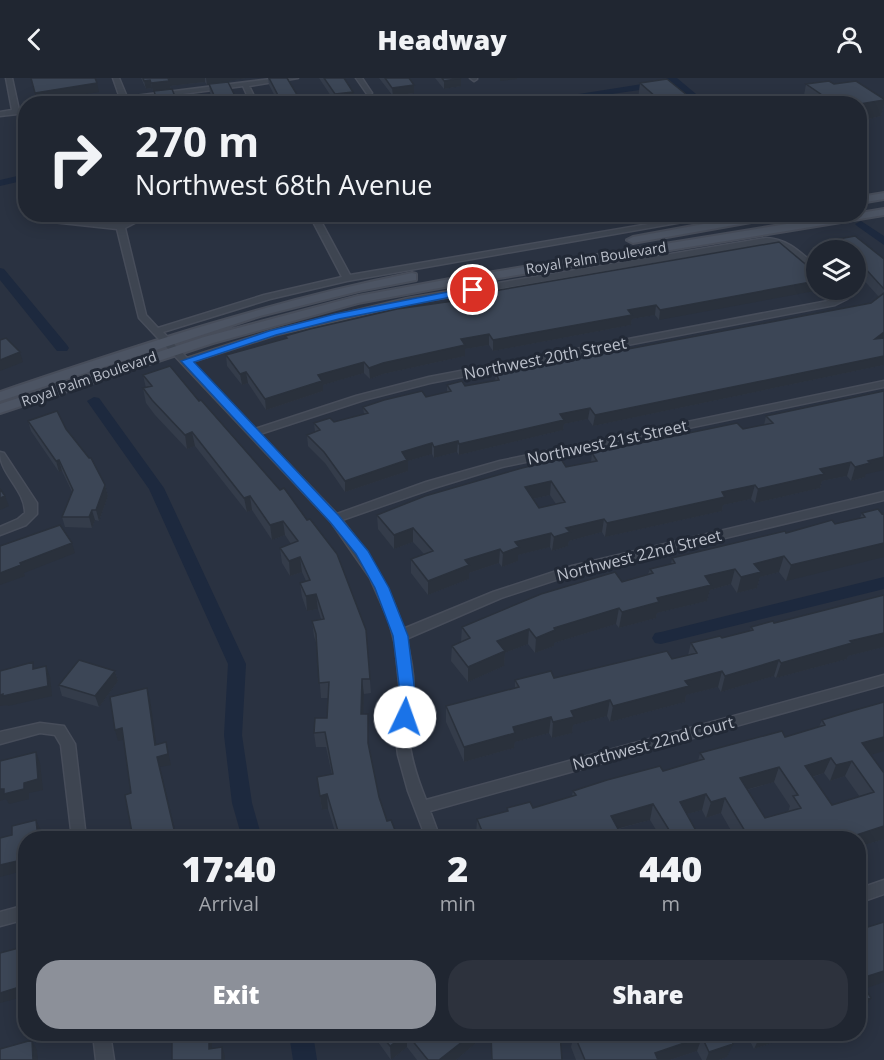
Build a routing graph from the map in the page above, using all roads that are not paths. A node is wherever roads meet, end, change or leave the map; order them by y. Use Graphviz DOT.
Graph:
graph roads {
  1 [pos="9,78"];
  2 [pos="116,78"];
  3 [pos="215,78"];
  4 [pos="295,78"];
  5 [pos="359,78"];
  6 [pos="245,84"];
  7 [pos="220,87"];
  8 [pos="369,93"];
  9 [pos="123,96"];
  10 [pos="160,96"];
  11 [pos="251,96"];
  12 [pos="16,112"];
  13 [pos="0,114"];
  14 [pos="884,196"];
  15 [pos="867,199"];
  16 [pos="884,212"];
  17 [pos="867,215"];
  18 [pos="73,222"];
  19 [pos="131,222"];
  20 [pos="317,222"];
  21 [pos="677,222"];
  22 [pos="734,222"];
  23 [pos="823,222"];
  24 [pos="121,227"];
  25 [pos="806,262"];
  26 [pos="346,278"];
  27 [pos="836,300"];
  28 [pos="157,331"];
  29 [pos="177,350"];
  30 [pos="884,384"];
  31 [pos="0,397"];
  32 [pos="0,409"];
  33 [pos="253,433"];
  34 [pos="0,455"];
  35 [pos="884,496"];
  36 [pos="334,519"];
  37 [pos="0,531"];
  38 [pos="400,636"];
  39 [pos="884,680"];
  40 [pos="0,738"];
  41 [pos="422,807"];
  42 [pos="78,831"];
  43 [pos="431,831"];
  44 [pos="884,887"];
  45 [pos="866,893"];
  46 [pos="18,914"];
  47 [pos="0,919"];
  48 [pos="103,1041"];
  49 [pos="105,1060"];
  1 -- 12 [label="street"];
  2 -- 9 [label="street"];
  3 -- 7 [label="street"];
  4 -- 6 [label="street"];
  5 -- 8 [label="street"];
  6 -- 7 [label="street"];
  6 -- 11 [label="street"];
  7 -- 10 [label="street"];
  12 -- 13 [label="street"];
  14 -- 15 [label="main road"];
  16 -- 17 [label="main road, Royal Palm Boulevard"];
  18 -- 24 [label="street"];
  19 -- 24 [label="street"];
  20 -- 26 [label="street"];
  21 -- 26 [label="street"];
  22 -- 29 [label="main road, Royal Palm Boulevard"];
  23 -- 29 [label="main road, Royal Palm Boulevard"];
  24 -- 28 [label="street"];
  25 -- 29 [label="street"];
  26 -- 28 [label="street"];
  27 -- 33 [label="street, Northwest 20th Street"];
  28 -- 29 [label="street"];
  29 -- 31 [label="main road, Royal Palm Boulevard"];
  29 -- 32 [label="main road, Royal Palm Boulevard"];
  29 -- 33 [label="street"];
  30 -- 36 [label="street, Northwest 21st Street"];
  33 -- 36 [label="street"];
  34 -- 37 [label="street"];
  35 -- 38 [label="street, Northwest 22nd Street"];
  36 -- 38 [label="street"];
  38 -- 41 [label="street"];
  39 -- 41 [label="street, Northwest 22nd Court"];
  40 -- 42 [label="street"];
  41 -- 43 [label="street"];
  44 -- 45 [label="street"];
  46 -- 47 [label="street"];
  48 -- 49 [label="street"];
}
